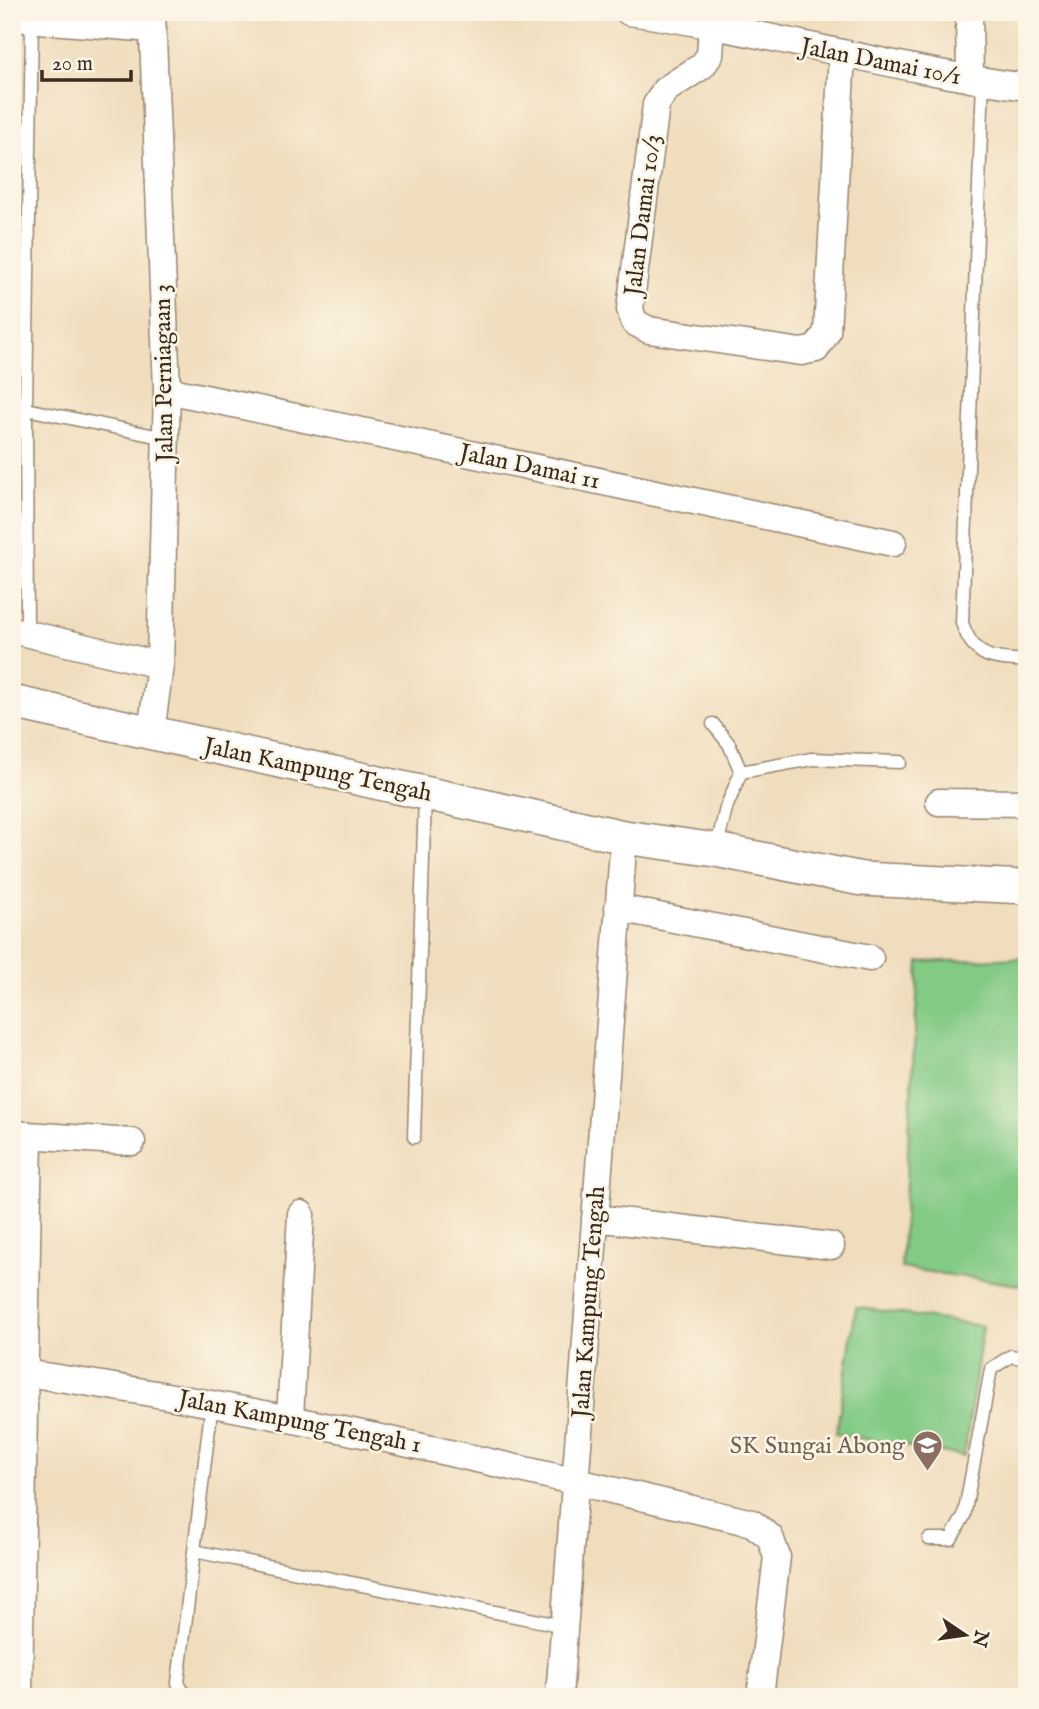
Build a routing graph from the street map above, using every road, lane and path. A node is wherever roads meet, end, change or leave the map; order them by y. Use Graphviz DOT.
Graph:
graph roads {
  1 [pos="629,12"];
  2 [pos="969,12"];
  3 [pos="22,19"];
  4 [pos="701,20"];
  5 [pos="153,21"];
  6 [pos="842,53"];
  7 [pos="977,80"];
  8 [pos="1027,87"];
  9 [pos="167,390"];
  10 [pos="12,405"];
  11 [pos="26,408"];
  12 [pos="165,438"];
  13 [pos="893,543"];
  14 [pos="20,632"];
  15 [pos="1027,661"];
  16 [pos="160,665"];
  17 [pos="12,702"];
  18 [pos="713,724"];
  19 [pos="151,733"];
  20 [pos="900,762"];
  21 [pos="741,772"];
  22 [pos="426,792"];
  23 [pos="939,802"];
  24 [pos="1027,803"];
  25 [pos="624,837"];
  26 [pos="716,850"];
  27 [pos="1027,887"];
  28 [pos="618,908"];
  29 [pos="870,958"];
  30 [pos="20,1135"];
  31 [pos="414,1138"];
  32 [pos="132,1142"];
  33 [pos="301,1214"];
  34 [pos="594,1218"];
  35 [pos="831,1246"];
  36 [pos="1027,1359"];
  37 [pos="24,1373"];
  38 [pos="212,1402"];
  39 [pos="290,1418"];
  40 [pos="575,1481"];
  41 [pos="929,1539"];
  42 [pos="194,1551"];
  43 [pos="564,1626"];
  44 [pos="19,1690"];
  45 [pos="186,1697"];
  46 [pos="559,1697"];
  47 [pos="760,1697"];
  1 -- 4 [label="street, Jalan Damai 10/1"];
  2 -- 7 [label="street"];
  3 -- 5 [label="street"];
  3 -- 11 [label="lane"];
  4 -- 6 [label="street, Jalan Damai 10/1"];
  4 -- 6 [label="street, Jalan Damai 10/3"];
  5 -- 9 [label="street, Jalan Perniagaan 3"];
  6 -- 7 [label="street, Jalan Damai 10/1"];
  7 -- 8 [label="street, Jalan Damai 10/1"];
  7 -- 15 [label="lane"];
  9 -- 12 [label="street, Jalan Perniagaan 3"];
  9 -- 13 [label="street, Jalan Damai 11"];
  10 -- 11 [label="lane"];
  11 -- 12 [label="lane"];
  11 -- 14 [label="lane"];
  12 -- 16 [label="street, Jalan Perniagaan 3"];
  14 -- 16 [label="street"];
  16 -- 19 [label="street, Jalan Perniagaan 3"];
  17 -- 19 [label="street, Jalan Kampung Tengah"];
  18 -- 21 [label="lane"];
  19 -- 22 [label="street, Jalan Kampung Tengah"];
  20 -- 21 [label="lane"];
  21 -- 26 [label="lane"];
  22 -- 25 [label="street, Jalan Kampung Tengah"];
  22 -- 31 [label="lane"];
  23 -- 24 [label="street"];
  25 -- 26 [label="street, Jalan Kampung Tengah"];
  25 -- 28 [label="street, Jalan Kampung Tengah"];
  26 -- 27 [label="street, Jalan Kampung Tengah"];
  28 -- 29 [label="street"];
  28 -- 34 [label="street, Jalan Kampung Tengah"];
  30 -- 32 [label="street"];
  30 -- 37 [label="street"];
  33 -- 39 [label="street"];
  34 -- 35 [label="street"];
  34 -- 40 [label="street, Jalan Kampung Tengah"];
  36 -- 41 [label="lane"];
  37 -- 38 [label="street, Jalan Kampung Tengah 1"];
  37 -- 44 [label="street"];
  38 -- 39 [label="street, Jalan Kampung Tengah 1"];
  38 -- 42 [label="lane"];
  39 -- 40 [label="street, Jalan Kampung Tengah 1"];
  40 -- 43 [label="street, Jalan Kampung Tengah"];
  40 -- 47 [label="street, Jalan Kampung Tengah 1"];
  42 -- 43 [label="lane"];
  42 -- 45 [label="lane"];
  43 -- 46 [label="street, Jalan Kampung Tengah"];
}
